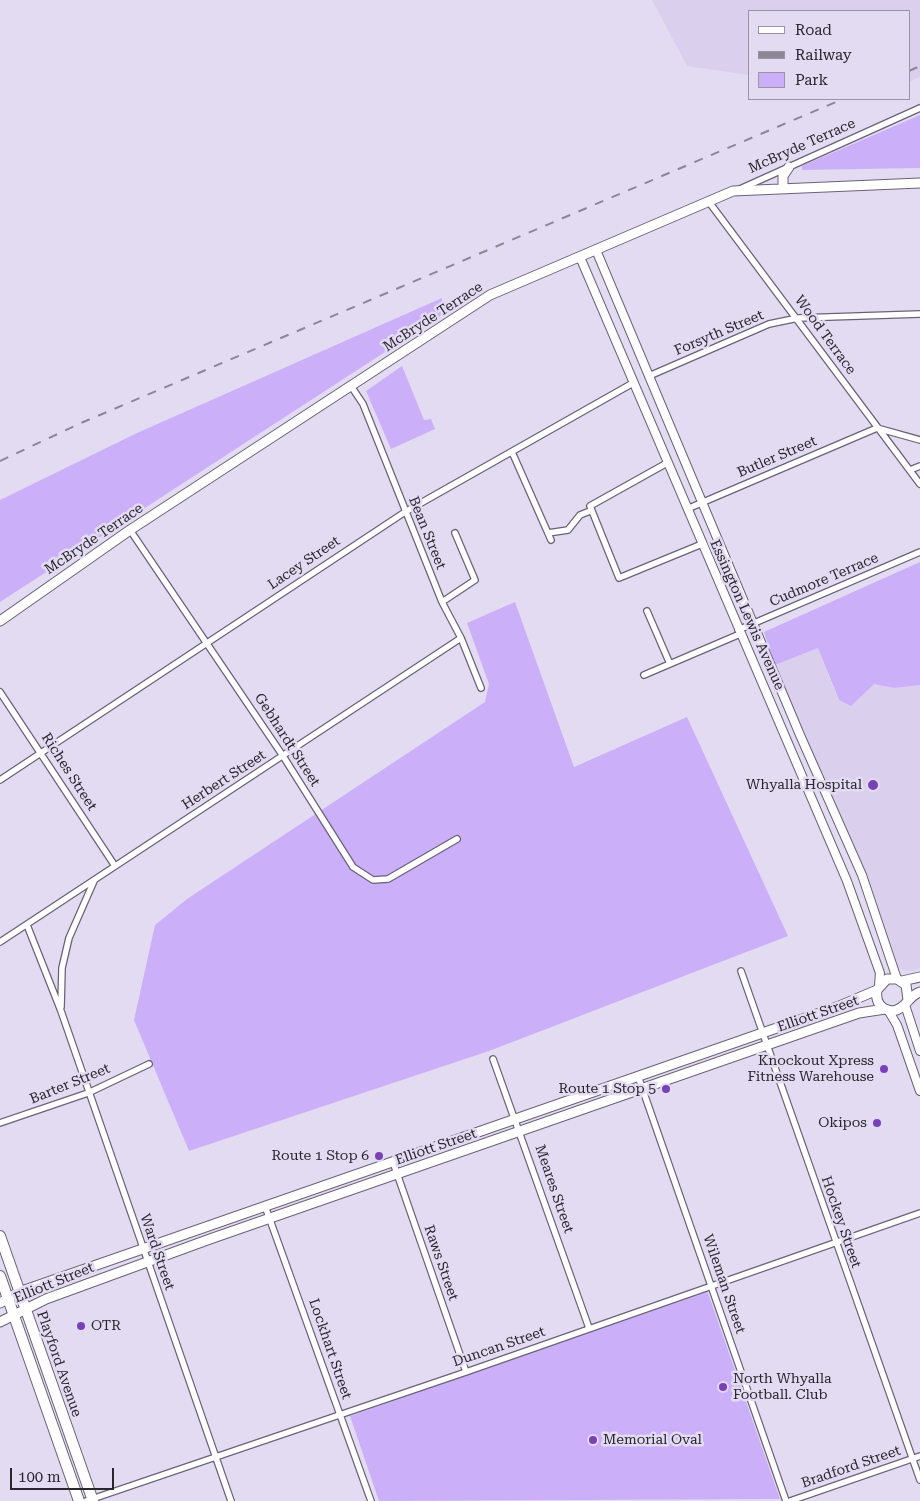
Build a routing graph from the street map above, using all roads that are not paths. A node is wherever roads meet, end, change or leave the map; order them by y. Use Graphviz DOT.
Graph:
graph roads {
  1 [pos="920,108"];
  2 [pos="789,167"];
  3 [pos="920,183"];
  4 [pos="783,189"];
  5 [pos="733,191"];
  6 [pos="709,202"];
  7 [pos="596,250"];
  8 [pos="580,257"];
  9 [pos="920,314"];
  10 [pos="798,318"];
  11 [pos="649,376"];
  12 [pos="632,383"];
  13 [pos="351,386"];
  14 [pos="877,428"];
  15 [pos="920,440"];
  16 [pos="512,452"];
  17 [pos="667,462"];
  18 [pos="920,466"];
  19 [pos="910,470"];
  20 [pos="920,484"];
  21 [pos="703,502"];
  22 [pos="687,509"];
  23 [pos="590,511"];
  24 [pos="405,512"];
  25 [pos="130,530"];
  26 [pos="455,533"];
  27 [pos="548,533"];
  28 [pos="551,540"];
  29 [pos="702,544"];
  30 [pos="920,552"];
  31 [pos="442,602"];
  32 [pos="647,611"];
  33 [pos="0,621"];
  34 [pos="753,624"];
  35 [pos="739,632"];
  36 [pos="461,638"];
  37 [pos="206,643"];
  38 [pos="670,664"];
  39 [pos="644,676"];
  40 [pos="481,688"];
  41 [pos="0,692"];
  42 [pos="41,752"];
  43 [pos="283,756"];
  44 [pos="0,780"];
  45 [pos="458,839"];
  46 [pos="115,866"];
  47 [pos="94,881"];
  48 [pos="27,925"];
  49 [pos="0,942"];
  50 [pos="741,970"];
  51 [pos="920,977"];
  52 [pos="900,980"];
  53 [pos="878,988"];
  54 [pos="920,992"];
  55 [pos="906,1003"];
  56 [pos="886,1010"];
  57 [pos="61,1011"];
  58 [pos="762,1032"];
  59 [pos="767,1046"];
  60 [pos="920,1051"];
  61 [pos="493,1059"];
  62 [pos="148,1064"];
  63 [pos="638,1076"];
  64 [pos="643,1089"];
  65 [pos="920,1091"];
  66 [pos="88,1093"];
  67 [pos="514,1119"];
  68 [pos="0,1123"];
  69 [pos="520,1132"];
  70 [pos="393,1162"];
  71 [pos="397,1175"];
  72 [pos="265,1206"];
  73 [pos="920,1213"];
  74 [pos="271,1218"];
  75 [pos="0,1236"];
  76 [pos="835,1242"];
  77 [pos="143,1249"];
  78 [pos="148,1262"];
  79 [pos="0,1276"];
  80 [pos="712,1286"];
  81 [pos="20,1292"];
  82 [pos="4,1301"];
  83 [pos="25,1308"];
  84 [pos="13,1314"];
  85 [pos="0,1322"];
  86 [pos="590,1328"];
  87 [pos="466,1372"];
  88 [pos="58,1403"];
  89 [pos="46,1408"];
  90 [pos="340,1414"];
  91 [pos="216,1456"];
  92 [pos="920,1456"];
  93 [pos="912,1459"];
  94 [pos="920,1480"];
  95 [pos="90,1500"];
  96 [pos="79,1501"];
  97 [pos="231,1501"];
  98 [pos="371,1501"];
  99 [pos="786,1501"];
  100 [pos="790,1501"];
  1 -- 2 [label="street, McBryde Terrace"];
  2 -- 4 [label="main road"];
  2 -- 5 [label="street, McBryde Terrace"];
  3 -- 4 [label="main road"];
  4 -- 5 [label="main road"];
  5 -- 6 [label="main road, McBryde Terrace"];
  6 -- 7 [label="main road, McBryde Terrace"];
  6 -- 10 [label="street, Wood Terrace"];
  7 -- 8 [label="main road, McBryde Terrace"];
  7 -- 11 [label="street, Essington Lewis Avenue"];
  8 -- 12 [label="street, Essington Lewis Avenue"];
  8 -- 13 [label="main road, McBryde Terrace"];
  9 -- 10 [label="street, Forsyth Street"];
  10 -- 11 [label="street, Forsyth Street"];
  10 -- 14 [label="street, Wood Terrace"];
  11 -- 12 [label="street"];
  11 -- 21 [label="street, Essington Lewis Avenue"];
  12 -- 16 [label="street, Lacey Street"];
  12 -- 17 [label="street, Essington Lewis Avenue"];
  13 -- 24 [label="street, Bean Street"];
  13 -- 25 [label="main road, McBryde Terrace"];
  14 -- 15 [label="street"];
  14 -- 19 [label="street, Wood Terrace"];
  14 -- 21 [label="street, Butler Street"];
  16 -- 24 [label="street, Lacey Street"];
  16 -- 27 [label="street"];
  17 -- 22 [label="street, Essington Lewis Avenue"];
  17 -- 23 [label="street"];
  18 -- 19 [label="street"];
  19 -- 20 [label="street, Wood Terrace"];
  21 -- 22 [label="street, Butler Street"];
  21 -- 34 [label="street, Essington Lewis Avenue"];
  22 -- 29 [label="street, Essington Lewis Avenue"];
  23 -- 27 [label="street"];
  23 -- 29 [label="street"];
  24 -- 31 [label="street, Bean Street"];
  24 -- 37 [label="street, Lacey Street"];
  25 -- 33 [label="main road, McBryde Terrace"];
  25 -- 37 [label="street, Gebhardt Street"];
  26 -- 31 [label="street"];
  27 -- 28 [label="street"];
  29 -- 35 [label="street, Essington Lewis Avenue"];
  30 -- 34 [label="street, Cudmore Terrace"];
  31 -- 36 [label="street, Bean Street"];
  32 -- 38 [label="street"];
  34 -- 35 [label="street, Cudmore Terrace"];
  34 -- 52 [label="street, Essington Lewis Avenue"];
  35 -- 38 [label="street, Cudmore Terrace"];
  35 -- 53 [label="street, Essington Lewis Avenue"];
  36 -- 40 [label="street, Bean Street"];
  36 -- 43 [label="street, Herbert Street"];
  37 -- 42 [label="street, Lacey Street"];
  37 -- 43 [label="street, Gebhardt Street"];
  38 -- 39 [label="street, Cudmore Terrace"];
  41 -- 42 [label="street, Riches Street"];
  42 -- 44 [label="street, Lacey Street"];
  42 -- 46 [label="street, Riches Street"];
  43 -- 45 [label="street, Gebhardt Street"];
  43 -- 46 [label="street, Herbert Street"];
  46 -- 47 [label="street, Herbert Street"];
  47 -- 48 [label="street, Herbert Street"];
  47 -- 57 [label="street, Ward Street"];
  48 -- 49 [label="street, Herbert Street"];
  48 -- 57 [label="street, Ward Street"];
  50 -- 58 [label="street, Hockey Street"];
  51 -- 52 [label="main road"];
  52 -- 53 [label="main road"];
  52 -- 55 [label="main road"];
  53 -- 56 [label="main road"];
  53 -- 58 [label="main road, Elliott Street"];
  54 -- 55 [label="main road"];
  55 -- 56 [label="main road"];
  55 -- 60 [label="street"];
  56 -- 59 [label="main road, Elliott Street"];
  56 -- 65 [label="street"];
  57 -- 66 [label="street, Ward Street"];
  58 -- 59 [label="street, Hockey Street"];
  58 -- 63 [label="main road, Elliott Street"];
  59 -- 64 [label="main road, Elliott Street"];
  59 -- 76 [label="street, Hockey Street"];
  61 -- 67 [label="street, Meares Street"];
  62 -- 66 [label="street, Barter Street"];
  63 -- 64 [label="street, Wileman Street"];
  63 -- 67 [label="main road, Elliott Street"];
  64 -- 69 [label="main road, Elliott Street"];
  64 -- 80 [label="street, Wileman Street"];
  66 -- 68 [label="street, Barter Street"];
  66 -- 77 [label="street, Ward Street"];
  67 -- 69 [label="street, Meares Street"];
  67 -- 70 [label="main road, Elliott Street"];
  69 -- 71 [label="main road, Elliott Street"];
  69 -- 86 [label="street, Meares Street"];
  70 -- 71 [label="street, Raws Street"];
  70 -- 72 [label="main road, Elliott Street"];
  71 -- 74 [label="main road, Elliott Street"];
  71 -- 87 [label="street, Raws Street"];
  72 -- 74 [label="street, Lockhart Street"];
  72 -- 77 [label="main road, Elliott Street"];
  73 -- 76 [label="street, Duncan Street"];
  74 -- 78 [label="main road, Elliott Street"];
  74 -- 90 [label="street, Lockhart Street"];
  75 -- 81 [label="highway, Playford Avenue"];
  76 -- 80 [label="street, Duncan Street"];
  76 -- 93 [label="street, Hockey Street"];
  77 -- 78 [label="street, Ward Street"];
  77 -- 81 [label="main road, Elliott Street"];
  78 -- 83 [label="main road, Elliott Street"];
  78 -- 91 [label="street, Ward Street"];
  79 -- 82 [label="highway, Playford Avenue"];
  80 -- 86 [label="street, Duncan Street"];
  80 -- 99 [label="street, Wileman Street"];
  81 -- 82 [label="main road, Elliott Street"];
  81 -- 83 [label="highway, Playford Avenue"];
  82 -- 84 [label="highway, Playford Avenue"];
  83 -- 84 [label="main road, Elliott Street"];
  83 -- 88 [label="highway, Playford Avenue"];
  84 -- 85 [label="main road, Elliott Street"];
  84 -- 89 [label="highway, Playford Avenue"];
  86 -- 87 [label="street, Duncan Street"];
  87 -- 90 [label="street, Duncan Street"];
  88 -- 89 [label="highway"];
  88 -- 95 [label="highway, Playford Avenue"];
  89 -- 96 [label="highway, Playford Avenue"];
  90 -- 91 [label="street, Duncan Street"];
  90 -- 98 [label="street, Lockhart Street"];
  91 -- 95 [label="street, Duncan Street"];
  91 -- 97 [label="street, Ward Street"];
  92 -- 93 [label="street, Bradford Street"];
  93 -- 94 [label="street, Hockey Street"];
  93 -- 100 [label="street, Bradford Street"];
}
